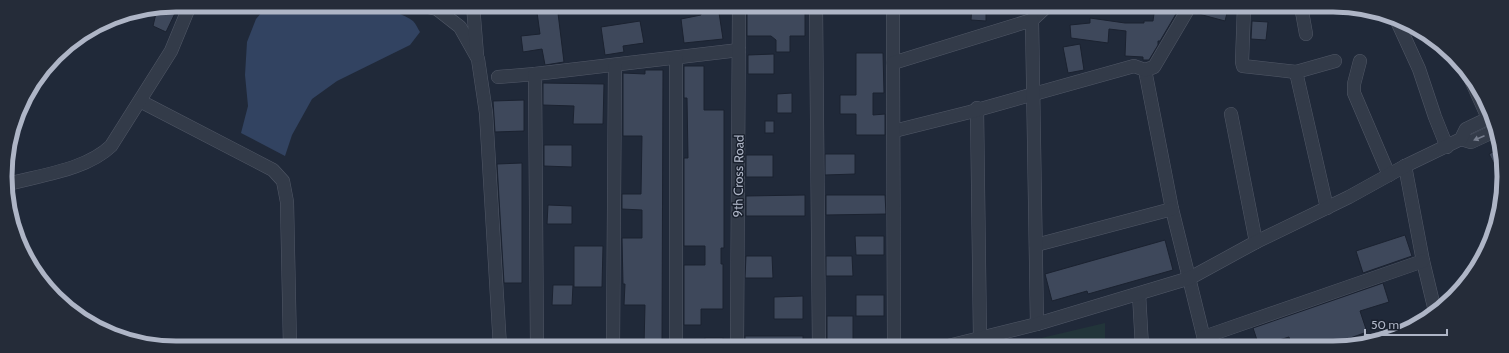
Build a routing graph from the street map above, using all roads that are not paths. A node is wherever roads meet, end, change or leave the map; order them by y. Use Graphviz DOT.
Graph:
graph roads {
  1 [pos="187,12"];
  2 [pos="441,12"];
  3 [pos="475,12"];
  4 [pos="739,12"];
  5 [pos="816,12"];
  6 [pos="893,12"];
  7 [pos="1041,12"];
  8 [pos="1186,12"];
  9 [pos="1244,12"];
  10 [pos="1302,12"];
  11 [pos="1032,20"];
  12 [pos="1400,27"];
  13 [pos="1306,34"];
  14 [pos="739,50"];
  15 [pos="676,58"];
  16 [pos="478,59"];
  17 [pos="1335,61"];
  18 [pos="1360,61"];
  19 [pos="893,63"];
  20 [pos="614,66"];
  21 [pos="1146,70"];
  22 [pos="1296,72"];
  23 [pos="535,74"];
  24 [pos="498,77"];
  25 [pos="1034,93"];
  26 [pos="140,101"];
  27 [pos="977,108"];
  28 [pos="1231,114"];
  29 [pos="1486,120"];
  30 [pos="894,131"];
  31 [pos="1491,133"];
  32 [pos="1461,139"];
  33 [pos="1447,147"];
  34 [pos="1405,166"];
  35 [pos="1389,175"];
  36 [pos="12,183"];
  37 [pos="1327,208"];
  38 [pos="1172,209"];
  39 [pos="1256,242"];
  40 [pos="1036,245"];
  41 [pos="1423,261"];
  42 [pos="1190,278"];
  43 [pos="1139,294"];
  44 [pos="1434,306"];
  45 [pos="1037,324"];
  46 [pos="980,338"];
  47 [pos="290,341"];
  48 [pos="500,341"];
  49 [pos="537,341"];
  50 [pos="614,341"];
  51 [pos="676,341"];
  52 [pos="737,341"];
  53 [pos="819,341"];
  54 [pos="894,341"];
  55 [pos="966,341"];
  56 [pos="1142,341"];
  57 [pos="1205,341"];
  58 [pos="1208,341"];
  1 -- 26 [label="street"];
  2 -- 16 [label="street"];
  3 -- 16 [label="street"];
  4 -- 14 [label="street, 9th Cross Road"];
  5 -- 53 [label="street"];
  6 -- 19 [label="street"];
  7 -- 11 [label="street"];
  8 -- 21 [label="street"];
  9 -- 22 [label="street"];
  10 -- 13 [label="street"];
  11 -- 19 [label="street"];
  11 -- 25 [label="street"];
  12 -- 33 [label="street"];
  14 -- 15 [label="street"];
  14 -- 52 [label="street, 9th Cross Road"];
  15 -- 20 [label="street"];
  15 -- 51 [label="street"];
  16 -- 48 [label="street"];
  17 -- 22 [label="street"];
  18 -- 35 [label="street"];
  19 -- 30 [label="street"];
  20 -- 23 [label="street"];
  20 -- 50 [label="street"];
  21 -- 25 [label="street"];
  21 -- 38 [label="street"];
  22 -- 37 [label="street"];
  23 -- 24 [label="street"];
  23 -- 49 [label="street"];
  25 -- 27 [label="street"];
  25 -- 40 [label="street"];
  26 -- 36 [label="street"];
  26 -- 47 [label="street"];
  27 -- 30 [label="street"];
  27 -- 46 [label="street"];
  28 -- 39 [label="street"];
  29 -- 32 [label="street"];
  30 -- 54 [label="street"];
  31 -- 32 [label="street, one-way"];
  32 -- 33 [label="street"];
  33 -- 34 [label="street"];
  34 -- 35 [label="street"];
  34 -- 41 [label="street"];
  35 -- 37 [label="street"];
  37 -- 39 [label="street"];
  38 -- 40 [label="street"];
  38 -- 42 [label="street"];
  39 -- 42 [label="street"];
  40 -- 45 [label="street"];
  41 -- 44 [label="street"];
  41 -- 58 [label="street"];
  42 -- 43 [label="street"];
  42 -- 57 [label="street"];
  43 -- 45 [label="street"];
  43 -- 56 [label="street"];
  45 -- 46 [label="street"];
  46 -- 55 [label="street"];
}
